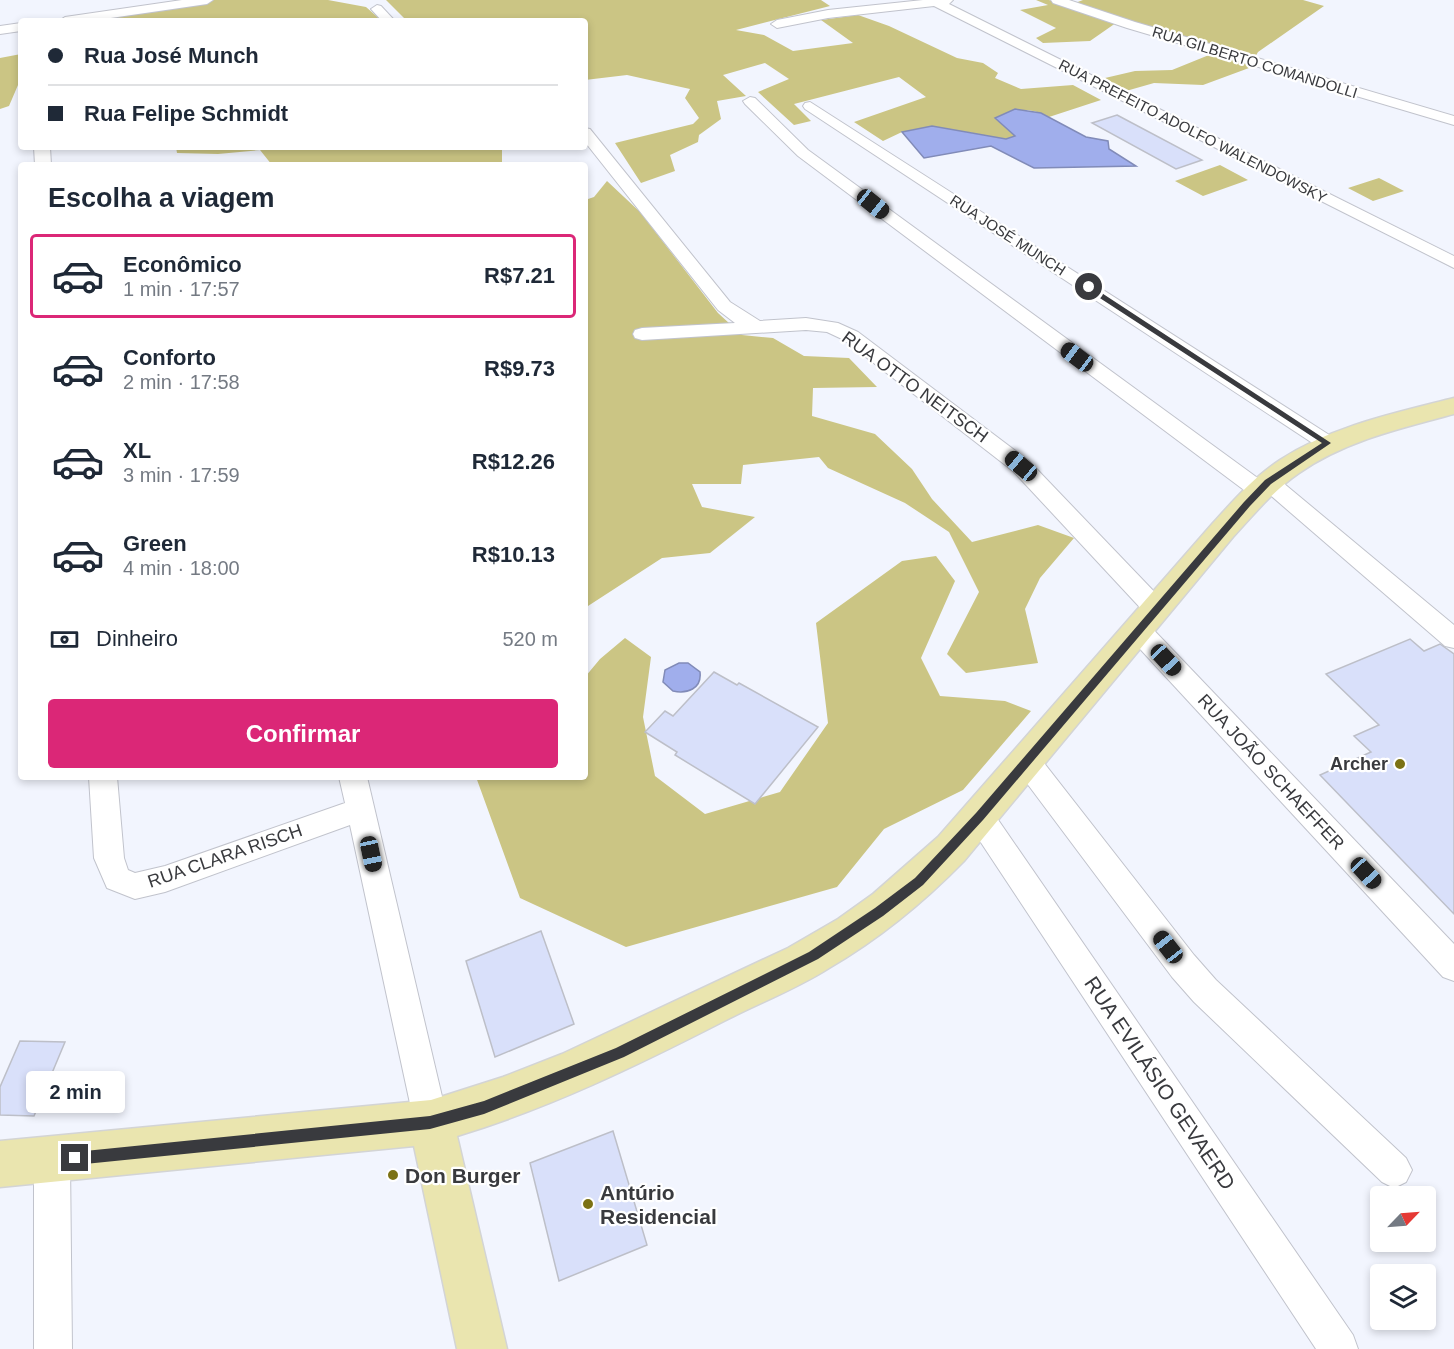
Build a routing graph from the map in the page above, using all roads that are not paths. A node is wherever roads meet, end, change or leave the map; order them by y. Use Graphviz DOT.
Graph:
graph roads {
  1 [pos="207,0"];
  2 [pos="954,0"];
  3 [pos="1057,0"];
  4 [pos="933,1"];
  5 [pos="377,9"];
  6 [pos="85,18"];
  7 [pos="386,18"];
  8 [pos="777,24"];
  9 [pos="18,27"];
  10 [pos="0,30"];
  11 [pos="750,101"];
  12 [pos="810,106"];
  13 [pos="1454,121"];
  14 [pos="588,136"];
  15 [pos="1454,263"];
  16 [pos="759,328"];
  17 [pos="642,334"];
  18 [pos="1453,408"];
  19 [pos="1327,443"];
  20 [pos="1264,487"];
  21 [pos="1147,619"];
  22 [pos="1454,639"];
  23 [pos="1027,762"];
  24 [pos="103,780"];
  25 [pos="354,780"];
  26 [pos="361,809"];
  27 [pos="980,817"];
  28 [pos="1454,966"];
  29 [pos="430,1122"];
  30 [pos="52,1161"];
  31 [pos="0,1164"];
  32 [pos="1394,1170"];
  33 [pos="52,1349"];
  34 [pos="482,1349"];
  35 [pos="1339,1349"];
  1 -- 6 [label="street"];
  2 -- 4 [label="street"];
  3 -- 13 [label="street, RUA GILBERTO COMANDOLLI"];
  4 -- 8 [label="street"];
  4 -- 15 [label="street, RUA PREFEITO ADOLFO WALENDOWSKY"];
  5 -- 7 [label="street"];
  9 -- 10 [label="street"];
  11 -- 20 [label="street"];
  12 -- 19 [label="street, RUA JOSÉ MUNCH"];
  14 -- 16 [label="street"];
  16 -- 17 [label="street, RUA OTTO NEITSCH"];
  16 -- 21 [label="street, RUA OTTO NEITSCH"];
  18 -- 19 [label="main road"];
  19 -- 20 [label="main road"];
  20 -- 21 [label="main road"];
  20 -- 22 [label="street"];
  21 -- 23 [label="main road"];
  21 -- 28 [label="street, RUA JOÃO SCHAEFFER"];
  23 -- 27 [label="main road"];
  23 -- 32 [label="street"];
  24 -- 26 [label="street, RUA CLARA RISCH"];
  25 -- 26 [label="street"];
  26 -- 29 [label="street"];
  27 -- 29 [label="main road"];
  27 -- 35 [label="street, RUA EVILÁSIO GEVAERD"];
  29 -- 30 [label="main road"];
  29 -- 34 [label="main road"];
  30 -- 31 [label="main road"];
  30 -- 33 [label="street"];
}
